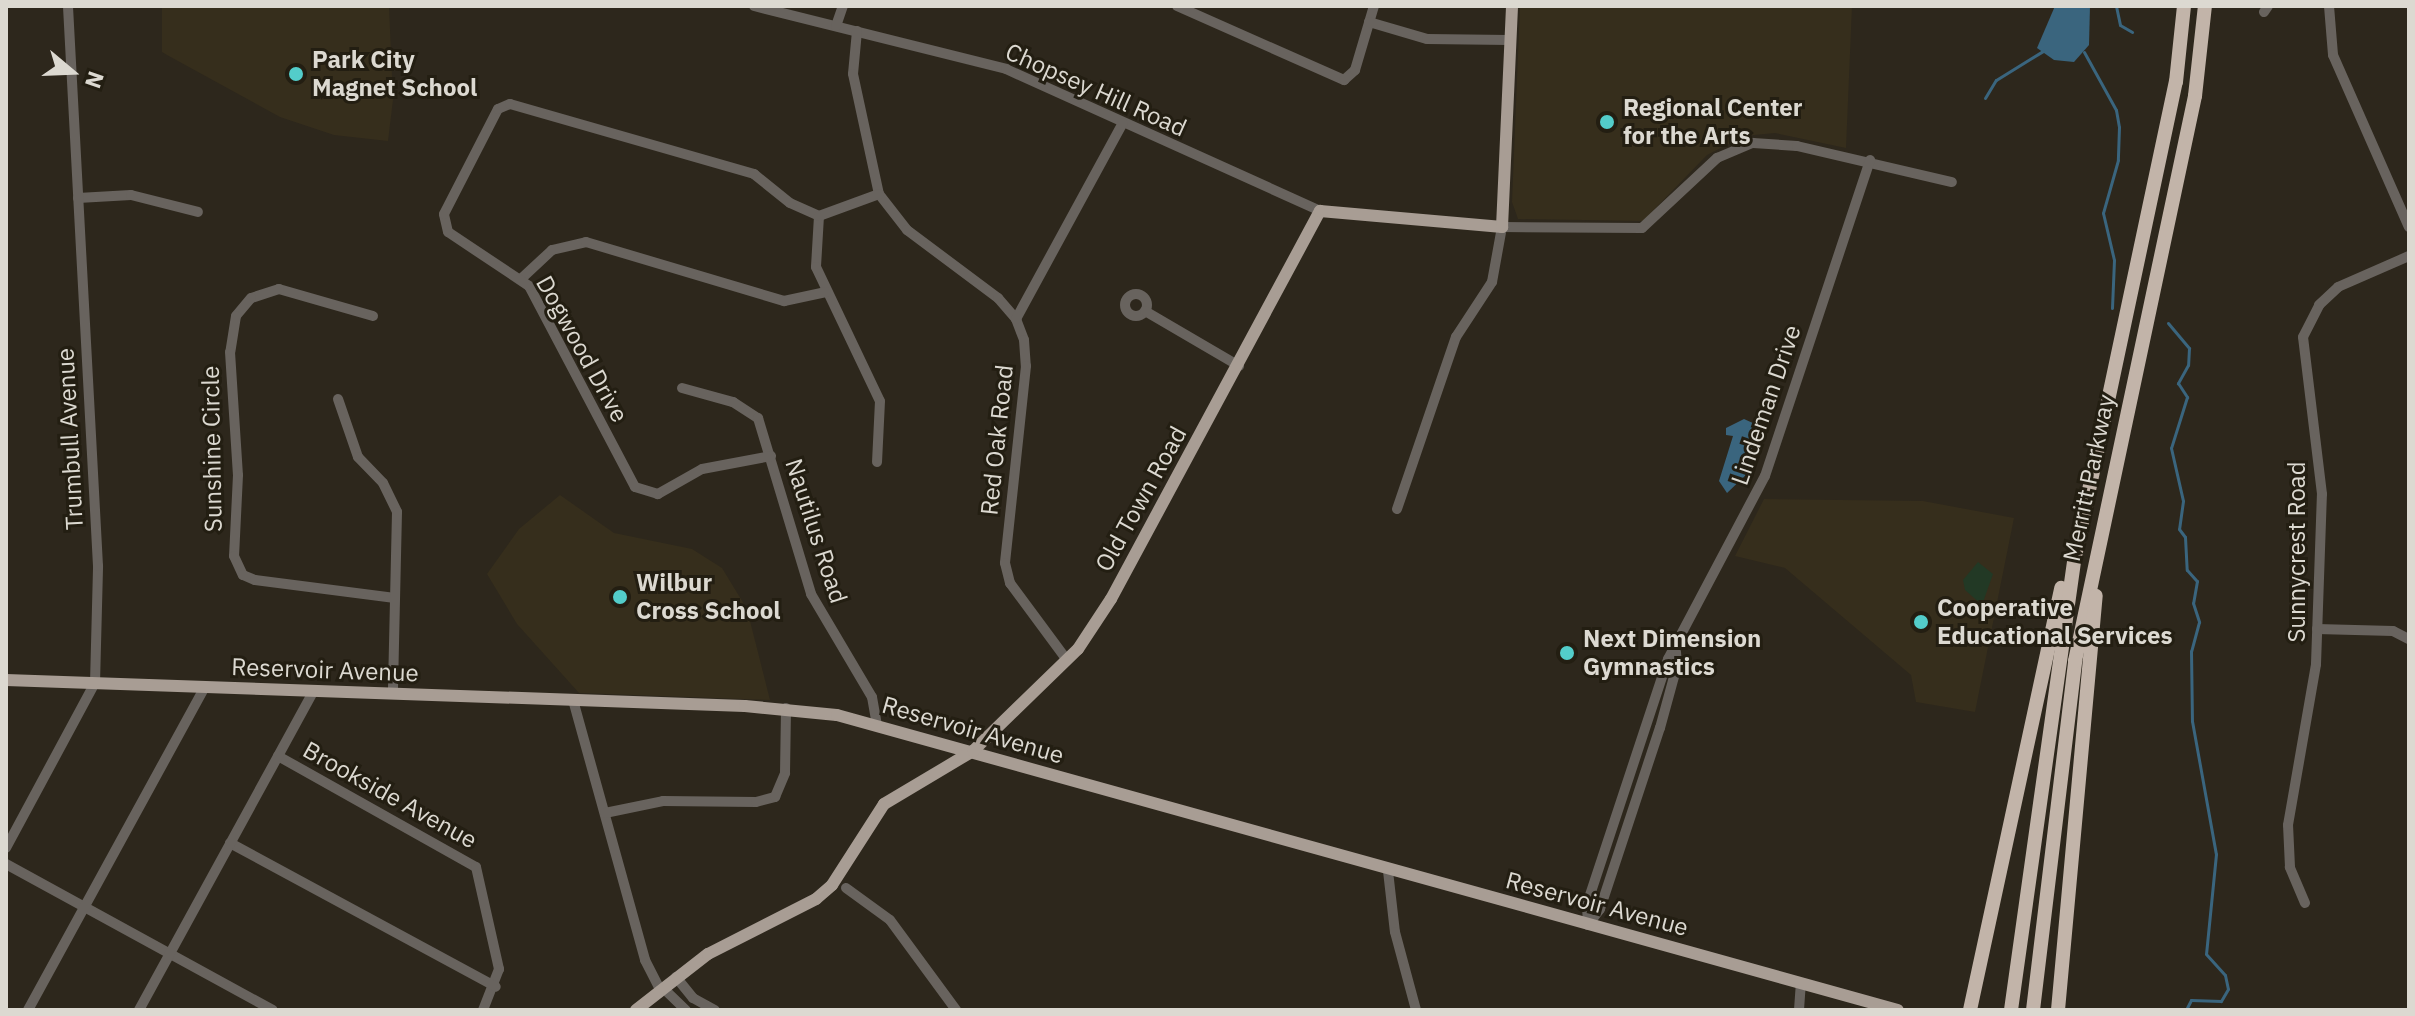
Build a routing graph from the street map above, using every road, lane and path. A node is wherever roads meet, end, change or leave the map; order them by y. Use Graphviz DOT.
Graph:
graph roads {
  1 [pos="68,6"];
  2 [pos="754,6"];
  3 [pos="843,6"];
  4 [pos="1177,6"];
  5 [pos="1374,6"];
  6 [pos="1512,6"];
  7 [pos="2184,6"];
  8 [pos="2205,6"];
  9 [pos="2329,6"];
  10 [pos="1369,22"];
  11 [pos="836,26"];
  12 [pos="857,31"];
  13 [pos="1509,40"];
  14 [pos="1123,123"];
  15 [pos="1870,160"];
  16 [pos="1952,182"];
  17 [pos="879,194"];
  18 [pos="78,198"];
  19 [pos="1320,211"];
  20 [pos="198,212"];
  21 [pos="819,216"];
  22 [pos="1502,227"];
  23 [pos="2409,227"];
  24 [pos="2409,256"];
  25 [pos="522,278"];
  26 [pos="826,292"];
  27 [pos="1145,311"];
  28 [pos="373,316"];
  29 [pos="1016,319"];
  30 [pos="1239,366"];
  31 [pos="682,388"];
  32 [pos="338,399"];
  33 [pos="771,456"];
  34 [pos="877,462"];
  35 [pos="2110,481"];
  36 [pos="2088,492"];
  37 [pos="1397,509"];
  38 [pos="395,598"];
  39 [pos="2317,629"];
  40 [pos="2409,639"];
  41 [pos="1676,652"];
  42 [pos="1067,660"];
  43 [pos="1662,677"];
  44 [pos="6,680"];
  45 [pos="1674,680"];
  46 [pos="95,683"];
  47 [pos="204,688"];
  48 [pos="314,691"];
  49 [pos="393,694"];
  50 [pos="573,700"];
  51 [pos="786,708"];
  52 [pos="877,725"];
  53 [pos="1639,744"];
  54 [pos="1653,749"];
  55 [pos="973,751"];
  56 [pos="278,756"];
  57 [pos="1631,769"];
  58 [pos="1645,773"];
  59 [pos="605,813"];
  60 [pos="230,843"];
  61 [pos="6,848"];
  62 [pos="6,864"];
  63 [pos="1388,871"];
  64 [pos="846,888"];
  65 [pos="2305,903"];
  66 [pos="84,905"];
  67 [pos="1588,925"];
  68 [pos="170,954"];
  69 [pos="676,977"];
  70 [pos="1801,983"];
  71 [pos="496,987"];
  72 [pos="662,989"];
  73 [pos="1971,1005"];
  74 [pos="28,1010"];
  75 [pos="139,1010"];
  76 [pos="273,1010"];
  77 [pos="483,1010"];
  78 [pos="636,1010"];
  79 [pos="686,1010"];
  80 [pos="715,1010"];
  81 [pos="956,1010"];
  82 [pos="1416,1010"];
  83 [pos="1799,1010"];
  84 [pos="1898,1010"];
  85 [pos="2011,1010"];
  86 [pos="2033,1010"];
  87 [pos="2058,1010"];
  1 -- 18 [label="street, Trumbull Avenue"];
  2 -- 11 [label="street, Chopsey Hill Road"];
  3 -- 11 [label="street"];
  4 -- 10 [label="street"];
  5 -- 10 [label="street"];
  6 -- 13 [label="main road"];
  7 -- 36 [label="highway, Merritt Parkway"];
  8 -- 35 [label="highway, Merritt Parkway"];
  9 -- 23 [label="street"];
  10 -- 13 [label="street"];
  11 -- 12 [label="street, Chopsey Hill Road"];
  12 -- 14 [label="street, Chopsey Hill Road"];
  12 -- 17 [label="street"];
  13 -- 22 [label="main road"];
  14 -- 19 [label="street, Chopsey Hill Road"];
  14 -- 29 [label="street"];
  15 -- 16 [label="street"];
  15 -- 22 [label="street"];
  15 -- 41 [label="street, Lindeman Drive"];
  17 -- 21 [label="street"];
  17 -- 29 [label="street"];
  18 -- 20 [label="street"];
  18 -- 46 [label="street, Trumbull Avenue"];
  19 -- 22 [label="main road"];
  19 -- 30 [label="main road, Old Town Road"];
  21 -- 25 [label="street, Dogwood Drive"];
  21 -- 26 [label="street"];
  22 -- 37 [label="street"];
  24 -- 39 [label="street, Sunnycrest Road"];
  25 -- 26 [label="street"];
  25 -- 33 [label="street, Dogwood Drive"];
  26 -- 34 [label="street"];
  27 -- 30 [label="street"];
  28 -- 38 [label="street, Sunshine Circle"];
  29 -- 42 [label="street, Red Oak Road"];
  30 -- 42 [label="main road, Old Town Road"];
  31 -- 33 [label="street, Nautilus Road"];
  32 -- 38 [label="street"];
  33 -- 52 [label="street, Nautilus Road"];
  35 -- 86 [label="highway, Merritt Parkway"];
  35 -- 87 [label="highway"];
  36 -- 73 [label="highway"];
  36 -- 85 [label="highway, Merritt Parkway"];
  38 -- 49 [label="street"];
  39 -- 40 [label="street"];
  39 -- 65 [label="street, Sunnycrest Road"];
  41 -- 43 [label="street, Lindeman Drive"];
  41 -- 45 [label="street, Lindeman Drive"];
  42 -- 55 [label="main road, Old Town Road"];
  43 -- 45 [label="street"];
  43 -- 53 [label="street, Lindeman Drive"];
  44 -- 46 [label="main road, Reservoir Avenue"];
  45 -- 54 [label="street, Lindeman Drive"];
  46 -- 47 [label="main road, Reservoir Avenue"];
  46 -- 61 [label="street, Trumbull Avenue"];
  47 -- 48 [label="main road, Reservoir Avenue"];
  47 -- 66 [label="street"];
  48 -- 49 [label="main road, Reservoir Avenue"];
  48 -- 56 [label="street"];
  49 -- 50 [label="main road, Reservoir Avenue"];
  50 -- 51 [label="main road, Reservoir Avenue"];
  50 -- 59 [label="street"];
  51 -- 52 [label="main road, Reservoir Avenue"];
  51 -- 59 [label="street"];
  52 -- 55 [label="main road, Reservoir Avenue"];
  53 -- 54 [label="street"];
  53 -- 57 [label="street, Lindeman Drive"];
  54 -- 58 [label="street, Lindeman Drive"];
  55 -- 63 [label="main road, Reservoir Avenue"];
  55 -- 69 [label="main road, Old Town Road"];
  56 -- 60 [label="street"];
  56 -- 71 [label="street, Brookside Avenue"];
  57 -- 58 [label="street"];
  57 -- 67 [label="street, Lindeman Drive"];
  58 -- 67 [label="street, Lindeman Drive"];
  59 -- 72 [label="street"];
  60 -- 68 [label="street"];
  60 -- 71 [label="street"];
  62 -- 66 [label="street"];
  63 -- 67 [label="main road, Reservoir Avenue"];
  63 -- 82 [label="street"];
  64 -- 81 [label="street"];
  66 -- 68 [label="street"];
  66 -- 74 [label="street"];
  67 -- 70 [label="main road, Reservoir Avenue"];
  68 -- 75 [label="street"];
  68 -- 76 [label="street"];
  69 -- 72 [label="main road, Old Town Road"];
  69 -- 80 [label="street"];
  70 -- 83 [label="street"];
  70 -- 84 [label="main road, Reservoir Avenue"];
  71 -- 77 [label="street"];
  72 -- 78 [label="main road, Old Town Road"];
  72 -- 79 [label="street"];
}
